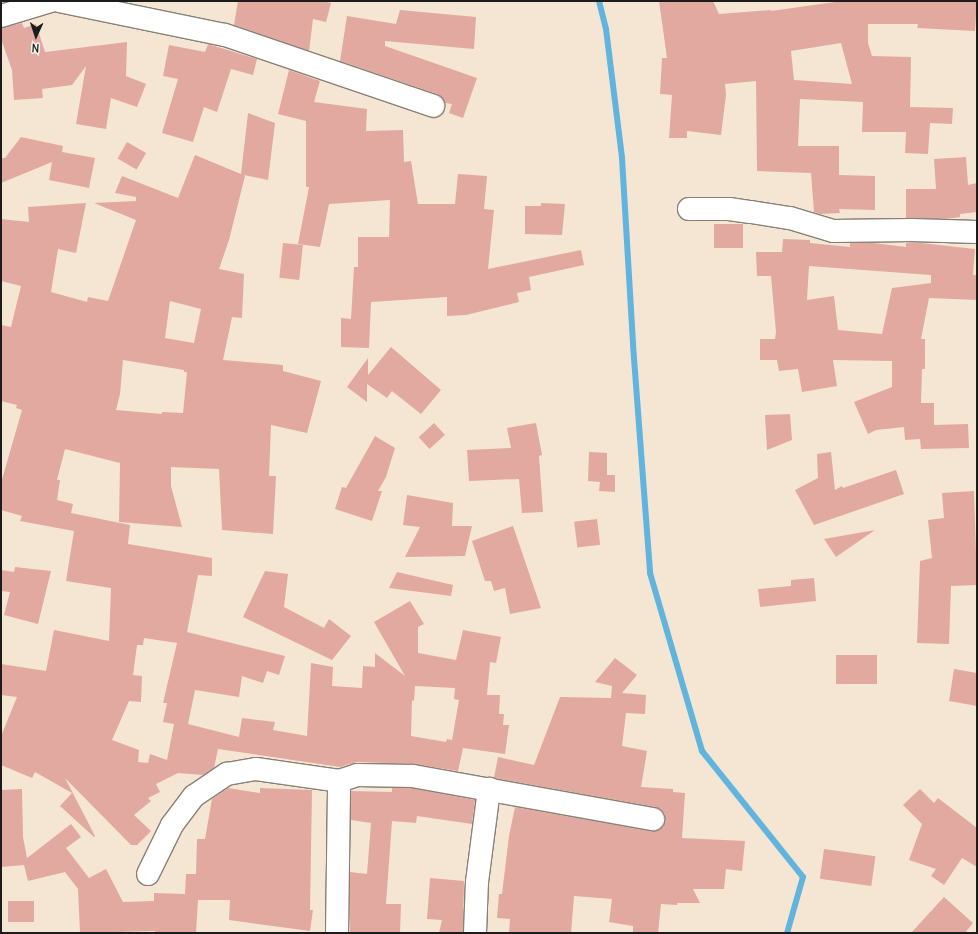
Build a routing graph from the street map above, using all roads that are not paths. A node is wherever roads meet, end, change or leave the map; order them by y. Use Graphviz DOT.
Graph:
graph roads {
  1 [pos="51,1"];
  2 [pos="59,1"];
  3 [pos="1,16"];
  4 [pos="433,106"];
  5 [pos="688,209"];
  6 [pos="977,232"];
  7 [pos="339,781"];
  8 [pos="489,789"];
  9 [pos="653,819"];
  10 [pos="148,874"];
  11 [pos="337,933"];
  12 [pos="476,933"];
  1 -- 3 [label="street"];
  2 -- 4 [label="street"];
  5 -- 6 [label="street"];
  7 -- 8 [label="street"];
  7 -- 10 [label="street"];
  7 -- 11 [label="street"];
  8 -- 9 [label="street"];
  8 -- 12 [label="street"];
}
